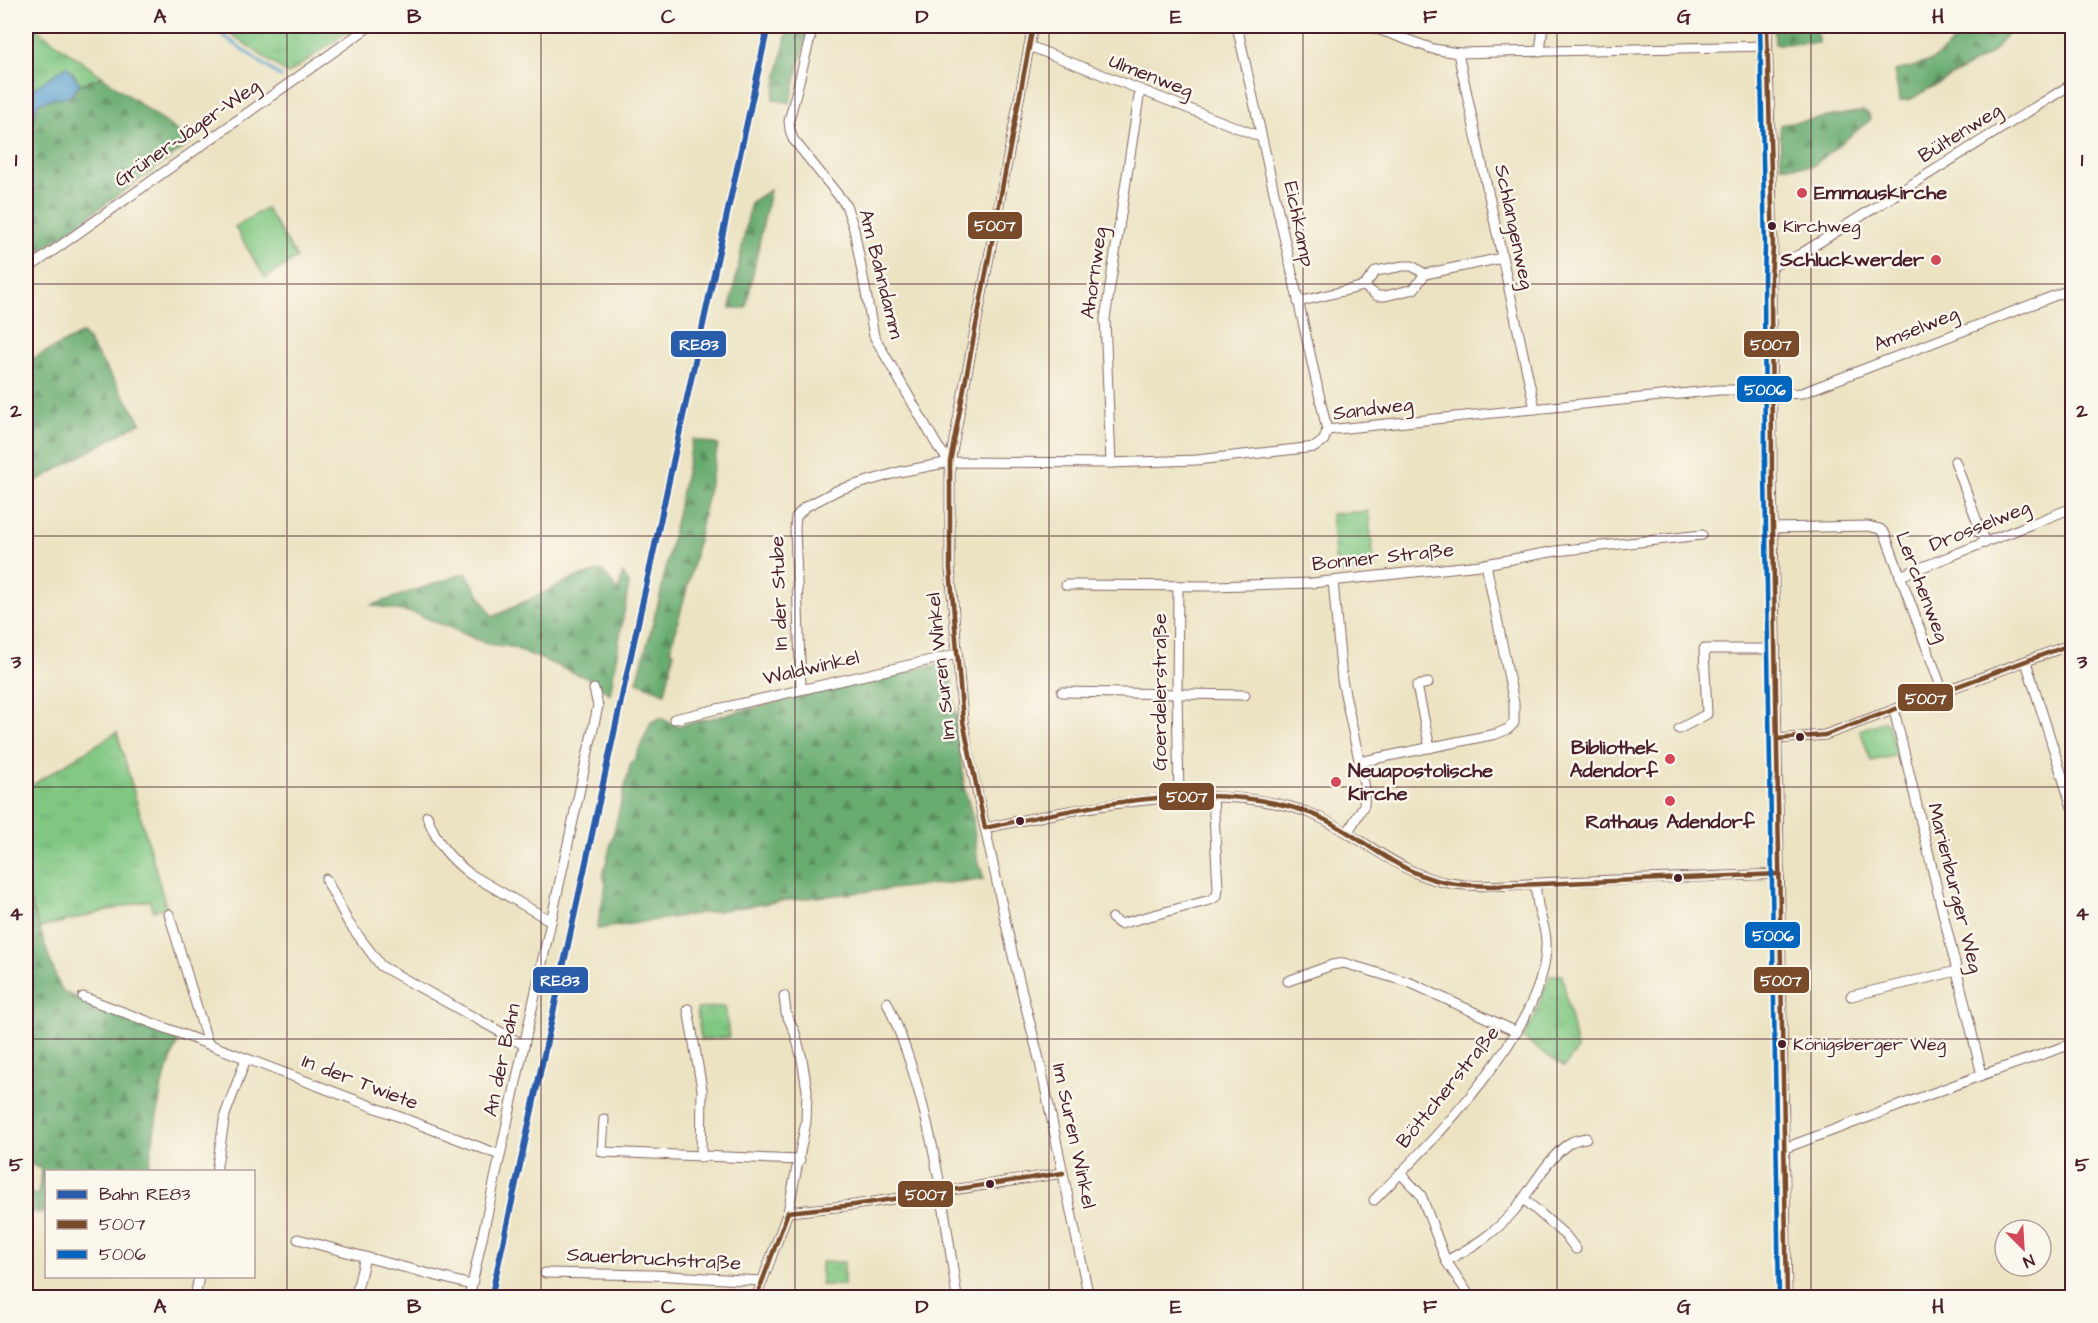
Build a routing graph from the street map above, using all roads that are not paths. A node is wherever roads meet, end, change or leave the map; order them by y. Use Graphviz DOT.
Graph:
graph roads {
  1 [pos="370,26"];
  2 [pos="813,26"];
  3 [pos="1034,26"];
  4 [pos="1237,26"];
  5 [pos="1369,26"];
  6 [pos="1544,26"];
  7 [pos="1767,26"];
  8 [pos="1386,29"];
  9 [pos="1029,46"];
  10 [pos="1767,46"];
  11 [pos="1540,52"];
  12 [pos="1458,53"];
  13 [pos="2073,84"];
  14 [pos="1140,90"];
  15 [pos="1261,137"];
  16 [pos="1502,258"];
  17 [pos="1772,266"];
  18 [pos="26,270"];
  19 [pos="1425,274"];
  20 [pos="1364,286"];
  21 [pos="2073,289"];
  22 [pos="1298,302"];
  23 [pos="1771,395"];
  24 [pos="1535,409"];
  25 [pos="1327,430"];
  26 [pos="1955,461"];
  27 [pos="950,462"];
  28 [pos="1111,463"];
  29 [pos="2073,508"];
  30 [pos="1773,528"];
  31 [pos="1702,535"];
  32 [pos="1985,543"];
  33 [pos="1486,564"];
  34 [pos="1900,576"];
  35 [pos="1333,581"];
  36 [pos="1066,585"];
  37 [pos="1178,586"];
  38 [pos="2073,644"];
  39 [pos="1776,648"];
  40 [pos="957,654"];
  41 [pos="2026,662"];
  42 [pos="1428,683"];
  43 [pos="594,689"];
  44 [pos="801,689"];
  45 [pos="1062,692"];
  46 [pos="1943,692"];
  47 [pos="1177,693"];
  48 [pos="1245,695"];
  49 [pos="1894,710"];
  50 [pos="674,719"];
  51 [pos="1678,729"];
  52 [pos="1778,739"];
  53 [pos="1430,747"];
  54 [pos="1359,762"];
  55 [pos="1213,797"];
  56 [pos="1179,798"];
  57 [pos="2073,807"];
  58 [pos="427,816"];
  59 [pos="985,828"];
  60 [pos="1348,832"];
  61 [pos="1780,874"];
  62 [pos="326,879"];
  63 [pos="1535,883"];
  64 [pos="170,914"];
  65 [pos="1112,918"];
  66 [pos="551,921"];
  67 [pos="1957,971"];
  68 [pos="1288,981"];
  69 [pos="784,996"];
  70 [pos="1851,996"];
  71 [pos="83,997"];
  72 [pos="887,1002"];
  73 [pos="688,1009"];
  74 [pos="1516,1032"];
  75 [pos="208,1044"];
  76 [pos="2073,1044"];
  77 [pos="524,1045"];
  78 [pos="246,1059"];
  79 [pos="1982,1075"];
  80 [pos="604,1119"];
  81 [pos="1586,1138"];
  82 [pos="1785,1148"];
  83 [pos="500,1155"];
  84 [pos="701,1157"];
  85 [pos="800,1160"];
  86 [pos="216,1170"];
  87 [pos="1063,1173"];
  88 [pos="1401,1173"];
  89 [pos="941,1193"];
  90 [pos="1524,1199"];
  91 [pos="1374,1200"];
  92 [pos="788,1212"];
  93 [pos="298,1239"];
  94 [pos="1576,1249"];
  95 [pos="365,1257"];
  96 [pos="1446,1261"];
  97 [pos="544,1273"];
  98 [pos="199,1278"];
  99 [pos="761,1281"];
  100 [pos="471,1285"];
  101 [pos="195,1298"];
  102 [pos="355,1298"];
  103 [pos="469,1298"];
  104 [pos="756,1298"];
  105 [pos="957,1298"];
  106 [pos="1089,1298"];
  107 [pos="1471,1298"];
  108 [pos="1787,1298"];
  1 -- 18 [label="street, Grüner-Jäger-Weg"];
  2 -- 27 [label="street, Am Bahndamm"];
  3 -- 9 [label="street, Im Suren Winkel"];
  4 -- 15 [label="street, Eichkamp"];
  5 -- 8 [label="street"];
  6 -- 11 [label="street"];
  7 -- 10 [label="street"];
  8 -- 12 [label="street"];
  9 -- 14 [label="street, Ulmenweg"];
  9 -- 27 [label="street, Im Suren Winkel"];
  10 -- 11 [label="street"];
  10 -- 17 [label="street"];
  11 -- 12 [label="street"];
  12 -- 16 [label="street, Schlangenweg"];
  13 -- 17 [label="street, Bültenweg"];
  14 -- 15 [label="street, Ulmenweg"];
  14 -- 28 [label="street, Ahornweg"];
  15 -- 22 [label="street, Eichkamp"];
  16 -- 19 [label="street"];
  16 -- 24 [label="street, Schlangenweg"];
  17 -- 23 [label="street"];
  19 -- 20 [label="street"];
  19 -- 20 [label="street"];
  20 -- 22 [label="street"];
  21 -- 23 [label="street, Amselweg"];
  22 -- 25 [label="street, Eichkamp"];
  23 -- 24 [label="street, Sandweg"];
  23 -- 30 [label="street"];
  24 -- 25 [label="street, Sandweg"];
  25 -- 28 [label="street, Sandweg"];
  26 -- 32 [label="street"];
  27 -- 28 [label="street, Sandweg"];
  27 -- 40 [label="street, Im Suren Winkel"];
  27 -- 44 [label="street, In der Stube"];
  29 -- 32 [label="street, Drosselweg"];
  30 -- 34 [label="street, Lerchenweg"];
  30 -- 39 [label="street"];
  31 -- 33 [label="street, Bonner Straße"];
  32 -- 34 [label="street, Drosselweg"];
  33 -- 35 [label="street, Bonner Straße"];
  33 -- 53 [label="street"];
  34 -- 46 [label="street, Lerchenweg"];
  35 -- 37 [label="street, Bonner Straße"];
  35 -- 54 [label="street"];
  36 -- 37 [label="street, Bonner Straße"];
  37 -- 47 [label="street, Goerdelerstraße"];
  38 -- 41 [label="street"];
  39 -- 51 [label="street"];
  39 -- 52 [label="street"];
  40 -- 44 [label="street, Waldwinkel"];
  40 -- 59 [label="street, Im Suren Winkel"];
  41 -- 46 [label="street"];
  41 -- 57 [label="street"];
  42 -- 53 [label="street"];
  43 -- 66 [label="street, An der Bahn"];
  44 -- 50 [label="street, Waldwinkel"];
  45 -- 47 [label="street"];
  46 -- 49 [label="street"];
  47 -- 48 [label="street"];
  47 -- 56 [label="street, Goerdelerstraße"];
  49 -- 52 [label="street"];
  49 -- 67 [label="street, Marienburger Weg"];
  52 -- 61 [label="street"];
  53 -- 54 [label="street"];
  54 -- 60 [label="street"];
  55 -- 56 [label="street"];
  55 -- 60 [label="street"];
  55 -- 65 [label="street"];
  56 -- 59 [label="street"];
  58 -- 66 [label="street"];
  59 -- 87 [label="street, Im Suren Winkel"];
  60 -- 63 [label="street"];
  61 -- 63 [label="street"];
  61 -- 82 [label="street"];
  62 -- 77 [label="street"];
  63 -- 74 [label="street, Böttcherstraße"];
  64 -- 75 [label="street"];
  66 -- 77 [label="street, An der Bahn"];
  67 -- 70 [label="street"];
  67 -- 79 [label="street, Marienburger Weg"];
  68 -- 74 [label="street"];
  69 -- 85 [label="street"];
  71 -- 75 [label="street, In der Twiete"];
  72 -- 89 [label="street"];
  73 -- 84 [label="street"];
  74 -- 88 [label="street, Böttcherstraße"];
  75 -- 78 [label="street, In der Twiete"];
  76 -- 79 [label="street"];
  77 -- 83 [label="street, An der Bahn"];
  78 -- 83 [label="street, In der Twiete"];
  78 -- 86 [label="street"];
  79 -- 82 [label="street"];
  80 -- 84 [label="street"];
  81 -- 90 [label="street"];
  82 -- 108 [label="street"];
  83 -- 100 [label="street, An der Bahn"];
  84 -- 85 [label="street"];
  85 -- 92 [label="street"];
  87 -- 89 [label="street"];
  87 -- 106 [label="street, Im Suren Winkel"];
  88 -- 91 [label="street, Böttcherstraße"];
  88 -- 96 [label="street"];
  89 -- 92 [label="street"];
  89 -- 105 [label="street"];
  90 -- 94 [label="street"];
  90 -- 96 [label="street"];
  92 -- 99 [label="street"];
  93 -- 95 [label="street"];
  95 -- 100 [label="street"];
  95 -- 102 [label="street"];
  96 -- 107 [label="street"];
  97 -- 99 [label="street, Sauerbruchstraße"];
  98 -- 101 [label="street"];
  99 -- 104 [label="street"];
  100 -- 103 [label="street, An der Bahn"];
}
